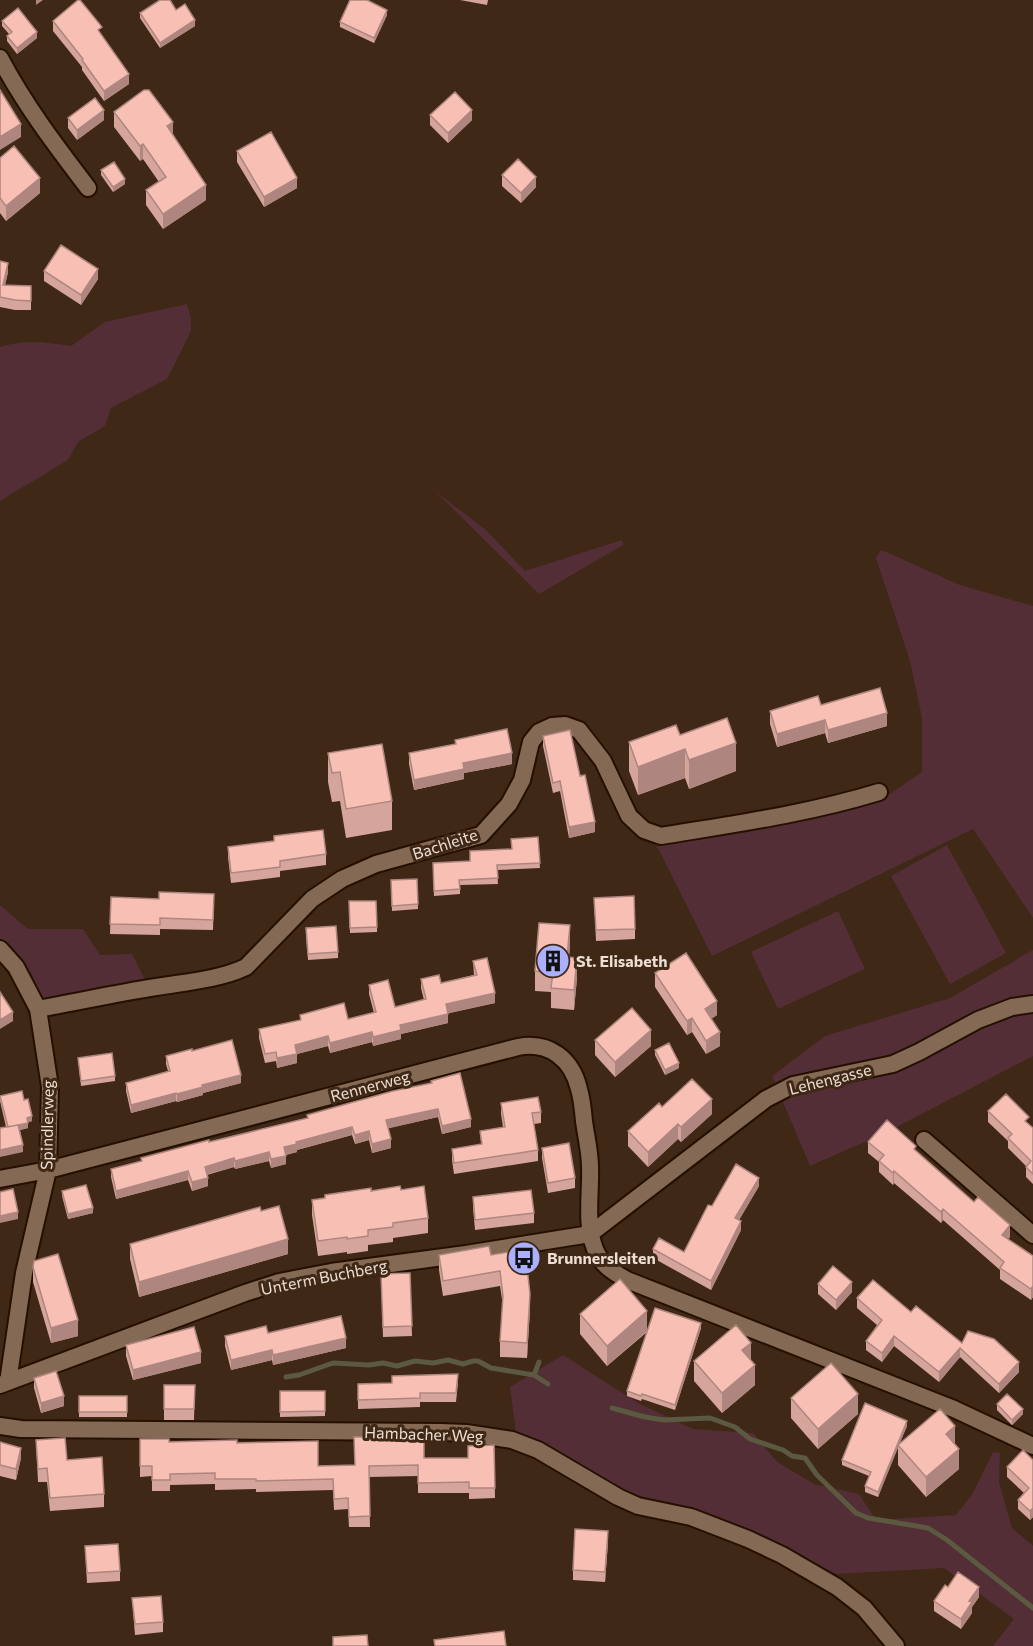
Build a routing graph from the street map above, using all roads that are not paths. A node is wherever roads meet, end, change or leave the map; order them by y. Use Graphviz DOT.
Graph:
graph roads {
  1 [pos="0,58"];
  2 [pos="88,188"];
  3 [pos="879,792"];
  4 [pos="0,949"];
  5 [pos="1033,1004"];
  6 [pos="38,1009"];
  7 [pos="924,1140"];
  8 [pos="48,1170"];
  9 [pos="0,1179"];
  10 [pos="590,1234"];
  11 [pos="1033,1235"];
  12 [pos="4,1384"];
  13 [pos="0,1426"];
  14 [pos="1033,1446"];
  15 [pos="896,1646"];
  1 -- 2 [label="street"];
  3 -- 6 [label="street, Bachleite"];
  4 -- 6 [label="street, Spindlerweg"];
  5 -- 10 [label="street, Lehengasse"];
  6 -- 8 [label="street, Spindlerweg"];
  7 -- 11 [label="street"];
  8 -- 9 [label="street, Rennerweg"];
  8 -- 10 [label="street, Rennerweg"];
  8 -- 12 [label="street, Spindlerweg"];
  10 -- 12 [label="street, Unterm Buchberg"];
  10 -- 14 [label="street"];
  13 -- 15 [label="street, Hambacher Weg"];
}
